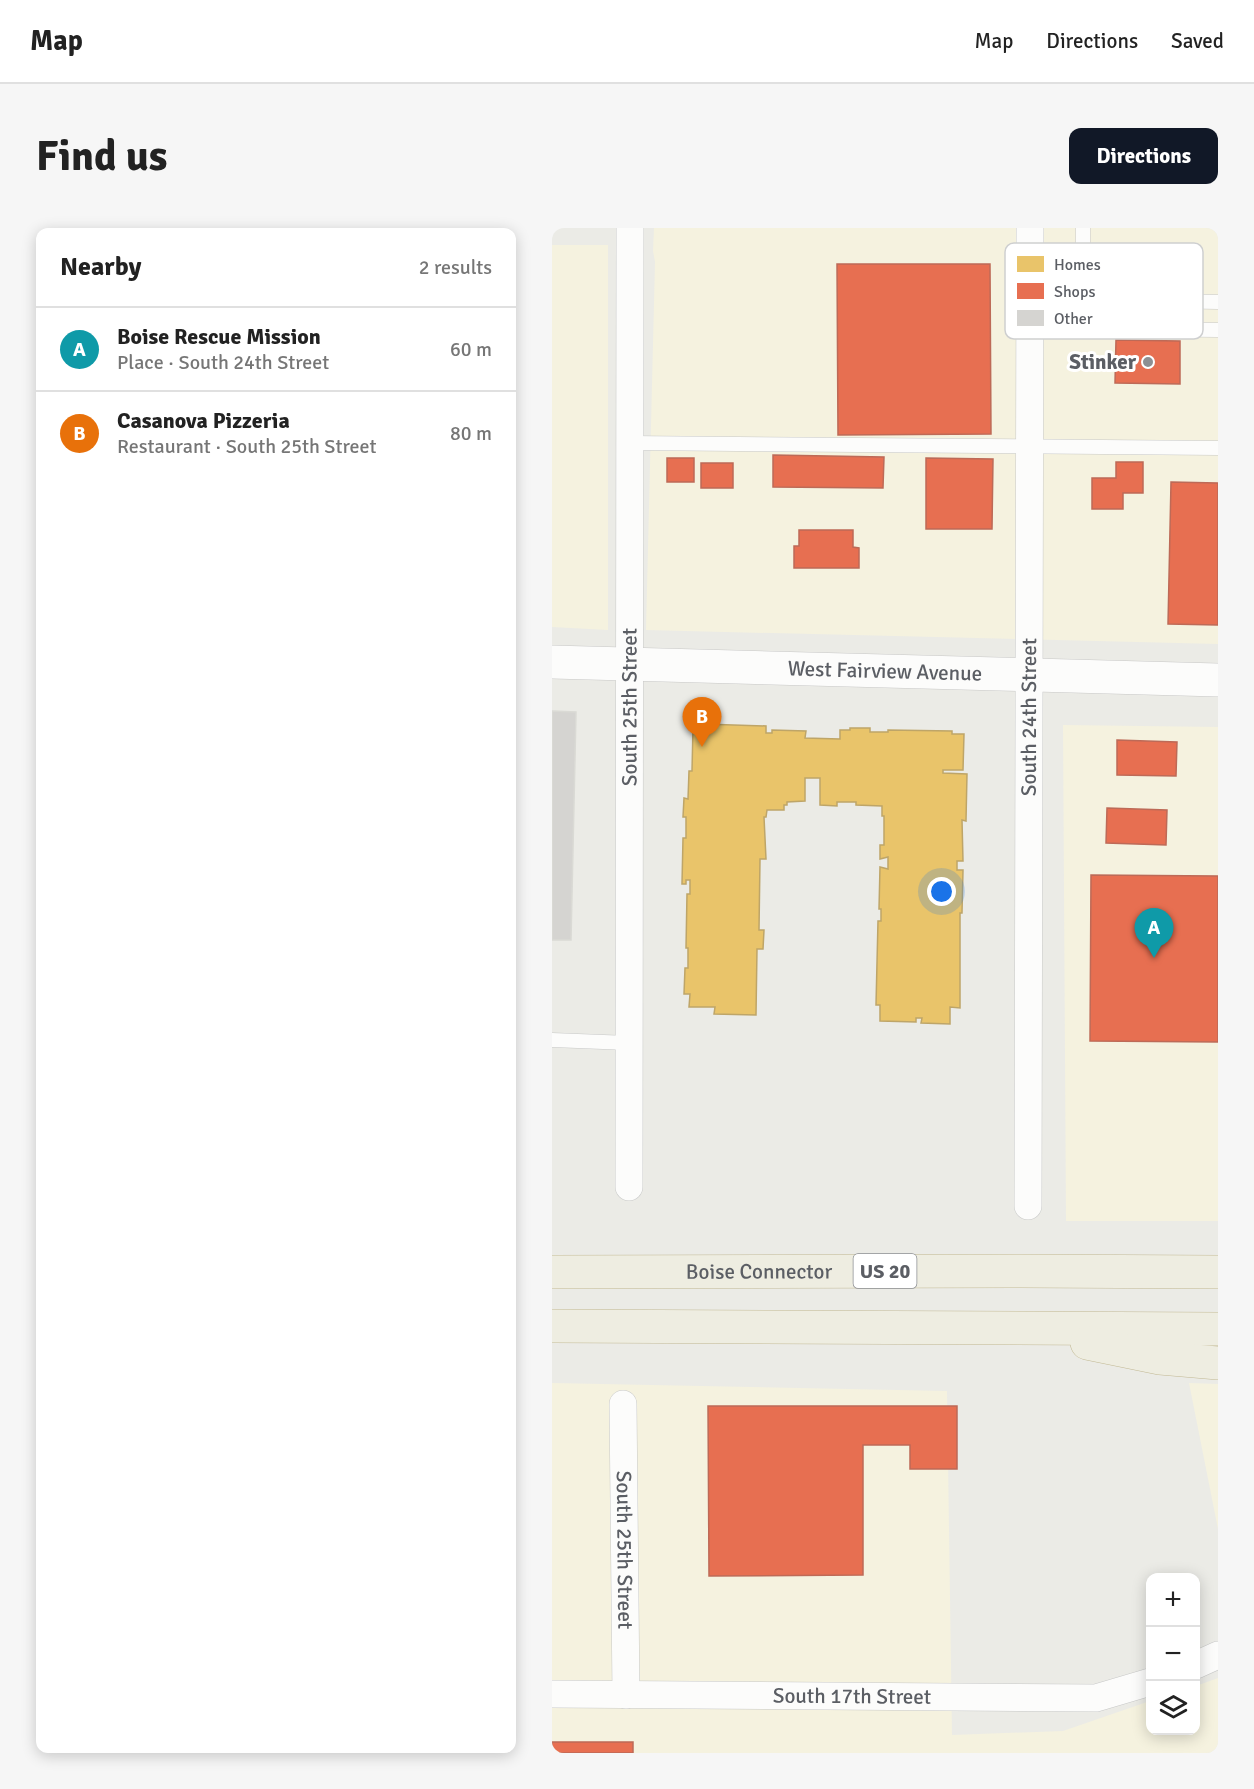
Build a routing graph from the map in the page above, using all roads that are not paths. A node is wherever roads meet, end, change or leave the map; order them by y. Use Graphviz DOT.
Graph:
graph roads {
  1 [pos="630,228"];
  2 [pos="1030,228"];
  3 [pos="1083,228"];
  4 [pos="1030,243"];
  5 [pos="1084,243"];
  6 [pos="1203,302"];
  7 [pos="1218,302"];
  8 [pos="1203,330"];
  9 [pos="1218,330"];
  10 [pos="1031,339"];
  11 [pos="630,443"];
  12 [pos="1030,447"];
  13 [pos="1218,448"];
  14 [pos="552,662"];
  15 [pos="630,664"];
  16 [pos="1029,675"];
  17 [pos="1218,680"];
  18 [pos="552,1040"];
  19 [pos="629,1043"];
  20 [pos="629,1187"];
  21 [pos="1028,1206"];
  22 [pos="552,1272"];
  23 [pos="1218,1272"];
  24 [pos="552,1326"];
  25 [pos="1018,1329"];
  26 [pos="1218,1329"];
  27 [pos="1218,1363"];
  28 [pos="623,1404"];
  29 [pos="1218,1655"];
  30 [pos="1200,1663"];
  31 [pos="1146,1683"];
  32 [pos="552,1694"];
  33 [pos="626,1695"];
  1 -- 11 [label="street, South 25th Street"];
  2 -- 4 [label="street, South 24th Street"];
  3 -- 5 [label="lane"];
  6 -- 7 [label="lane"];
  8 -- 9 [label="lane"];
  10 -- 12 [label="street, South 24th Street"];
  11 -- 12 [label="lane"];
  11 -- 15 [label="street, South 25th Street"];
  12 -- 13 [label="lane"];
  12 -- 16 [label="street, South 24th Street"];
  14 -- 15 [label="main road, West Fairview Avenue"];
  15 -- 16 [label="main road, West Fairview Avenue"];
  15 -- 19 [label="street, South 25th Street"];
  16 -- 17 [label="main road, West Fairview Avenue"];
  16 -- 21 [label="street, South 24th Street"];
  18 -- 19 [label="lane"];
  19 -- 20 [label="street, South 25th Street"];
  22 -- 23 [label="highway, Boise Connector / US 20"];
  24 -- 25 [label="highway"];
  25 -- 26 [label="highway"];
  25 -- 27 [label="highway"];
  28 -- 33 [label="street, South 25th Street"];
  29 -- 30 [label="street"];
  31 -- 33 [label="street, South 17th Street"];
  32 -- 33 [label="street, South 17th Street"];
}
